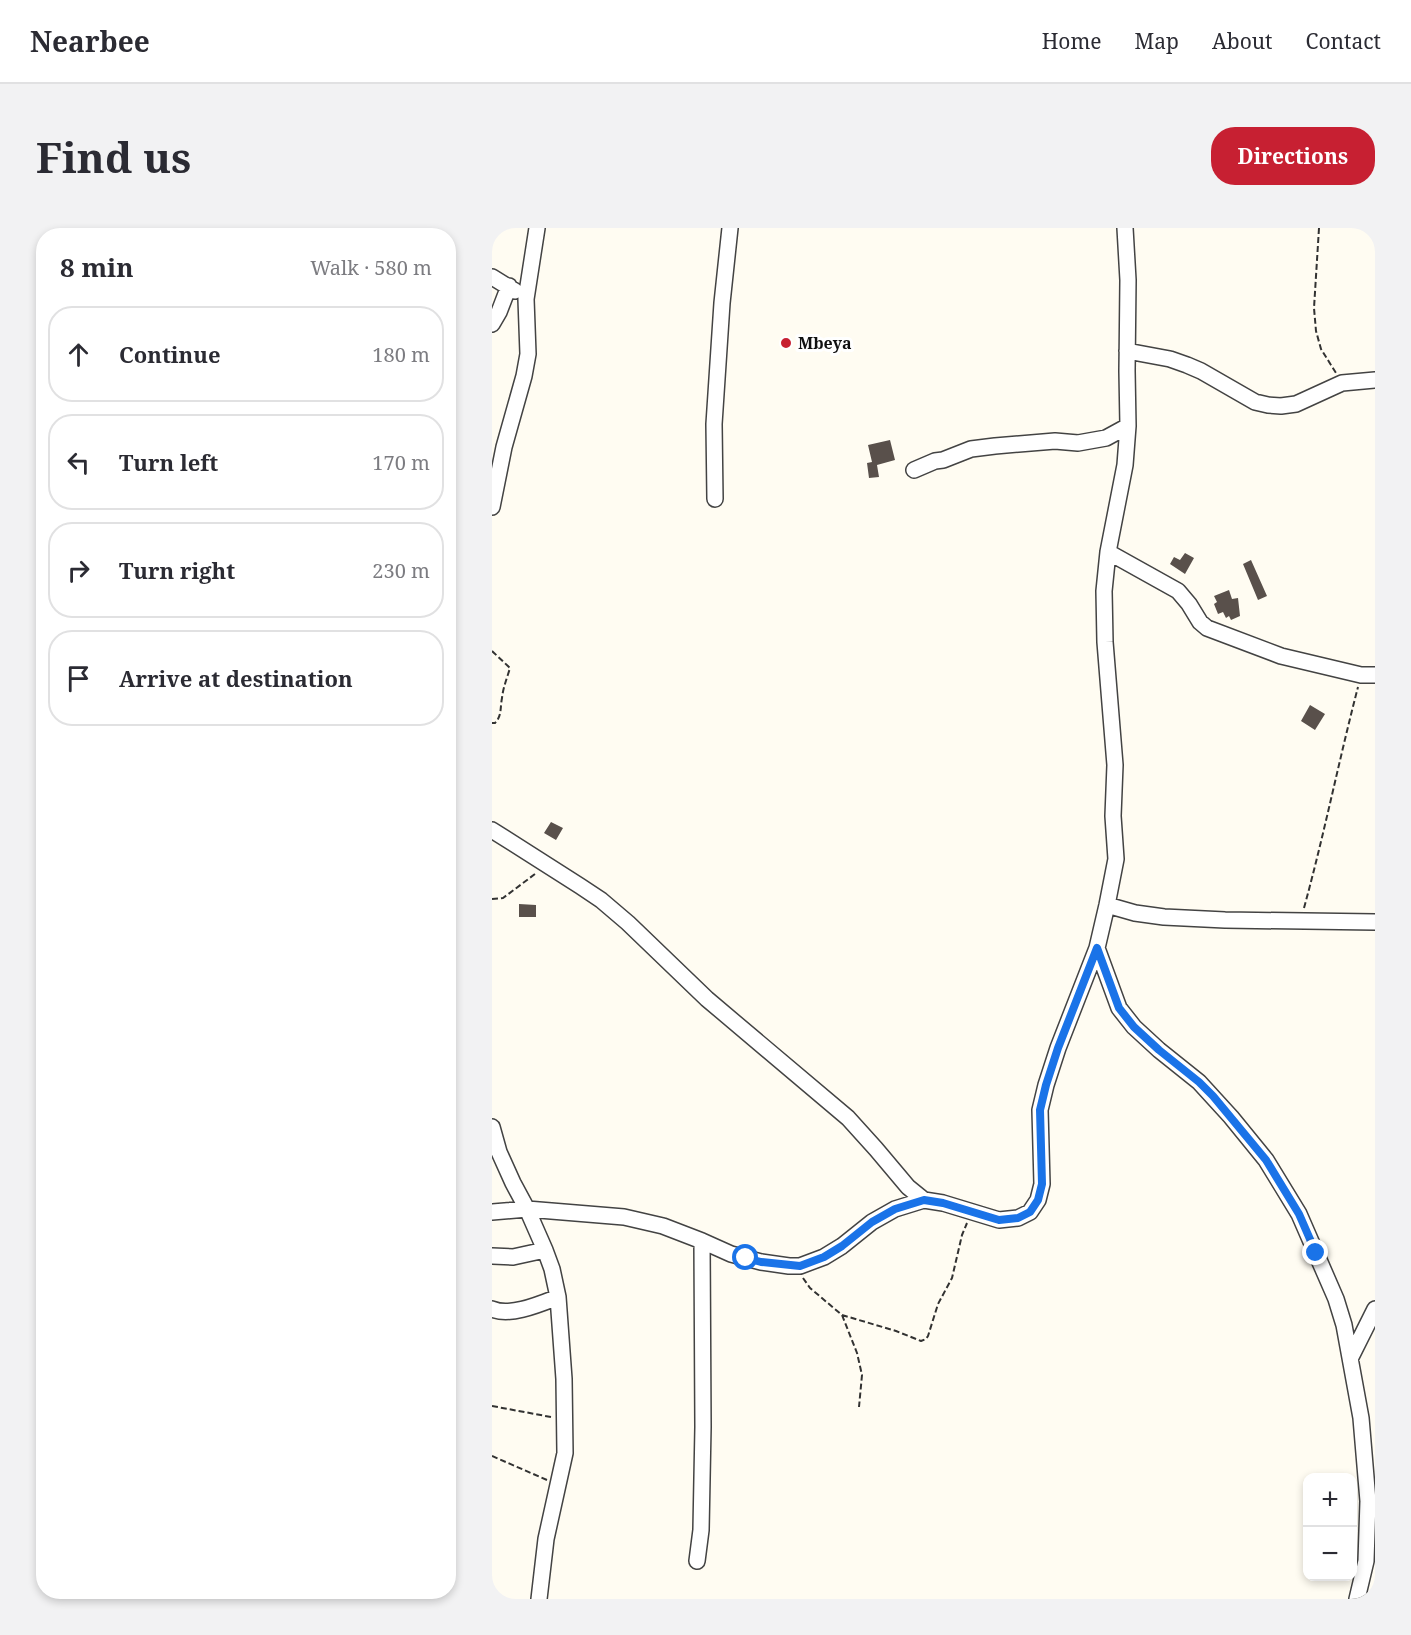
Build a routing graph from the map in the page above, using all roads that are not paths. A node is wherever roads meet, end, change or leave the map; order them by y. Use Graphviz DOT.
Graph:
graph roads {
  1 [pos="537,228"];
  2 [pos="730,228"];
  3 [pos="1125,228"];
  4 [pos="492,277"];
  5 [pos="509,286"];
  6 [pos="526,299"];
  7 [pos="492,324"];
  8 [pos="1127,351"];
  9 [pos="1375,380"];
  10 [pos="1128,426"];
  11 [pos="914,470"];
  12 [pos="715,499"];
  13 [pos="492,507"];
  14 [pos="1108,552"];
  15 [pos="1368,675"];
  16 [pos="492,830"];
  17 [pos="1107,904"];
  18 [pos="1375,922"];
  19 [pos="1097,948"];
  20 [pos="492,1127"];
  21 [pos="924,1200"];
  22 [pos="527,1209"];
  23 [pos="492,1212"];
  24 [pos="702,1241"];
  25 [pos="544,1250"];
  26 [pos="492,1256"];
  27 [pos="558,1297"];
  28 [pos="492,1309"];
  29 [pos="1375,1309"];
  30 [pos="1351,1358"];
  31 [pos="697,1562"];
  32 [pos="539,1599"];
  33 [pos="1357,1599"];
  1 -- 6 [label="street"];
  2 -- 12 [label="street"];
  3 -- 8 [label="street"];
  4 -- 5 [label="street"];
  5 -- 6 [label="street"];
  5 -- 7 [label="street"];
  6 -- 13 [label="street"];
  8 -- 9 [label="street"];
  8 -- 10 [label="street"];
  10 -- 11 [label="street"];
  10 -- 14 [label="street"];
  14 -- 15 [label="street"];
  14 -- 17 [label="street"];
  16 -- 21 [label="street"];
  17 -- 18 [label="street"];
  17 -- 19 [label="street"];
  19 -- 21 [label="street"];
  19 -- 30 [label="street"];
  20 -- 22 [label="street"];
  21 -- 24 [label="street"];
  22 -- 23 [label="street"];
  22 -- 24 [label="street"];
  22 -- 25 [label="street"];
  24 -- 31 [label="street"];
  25 -- 26 [label="street"];
  25 -- 27 [label="street"];
  27 -- 28 [label="street"];
  27 -- 32 [label="street"];
  29 -- 30 [label="street"];
  30 -- 33 [label="street"];
}
